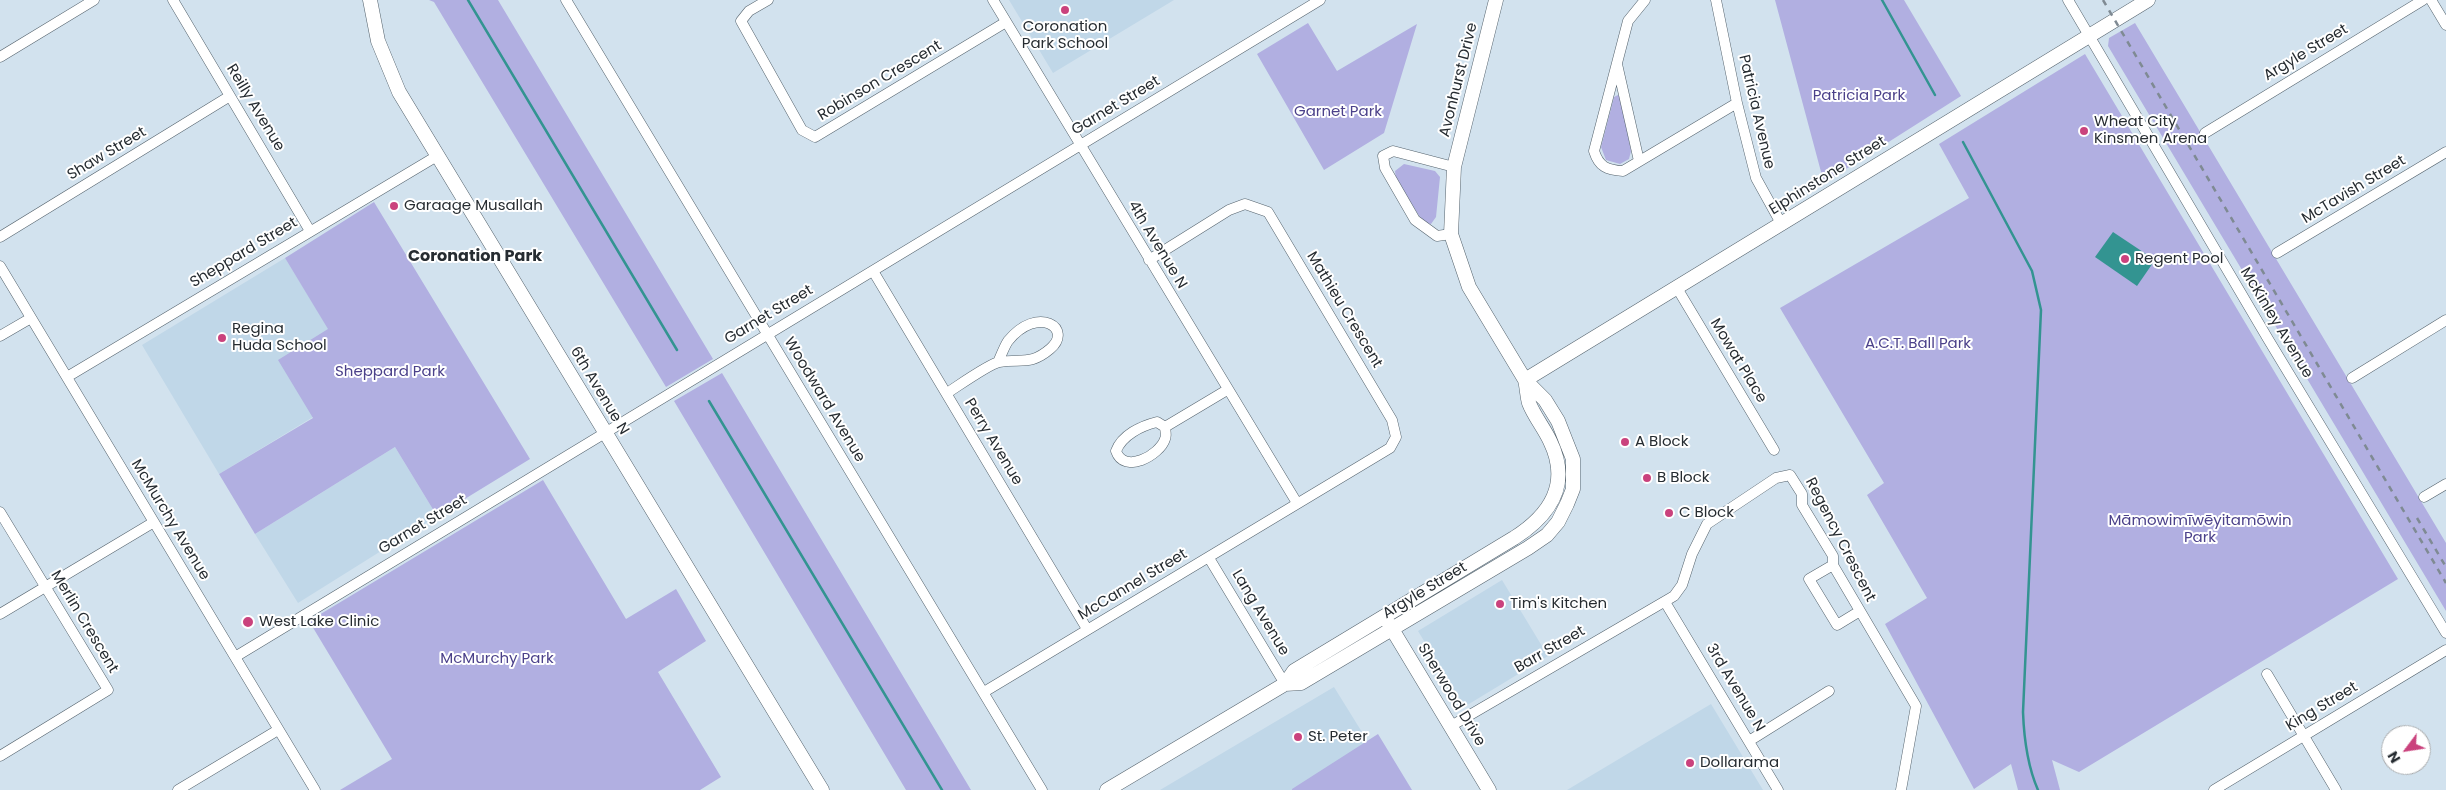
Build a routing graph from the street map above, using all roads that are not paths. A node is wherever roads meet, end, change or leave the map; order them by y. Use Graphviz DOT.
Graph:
graph roads {
  1 [pos="94,0"];
  2 [pos="174,0"];
  3 [pos="370,0"];
  4 [pos="566,0"];
  5 [pos="768,0"];
  6 [pos="993,0"];
  7 [pos="1320,0"];
  8 [pos="1496,0"];
  9 [pos="1645,0"];
  10 [pos="1716,0"];
  11 [pos="2068,0"];
  12 [pos="2148,0"];
  13 [pos="2423,0"];
  14 [pos="2431,0"];
  15 [pos="1307,3"];
  16 [pos="1006,22"];
  17 [pos="2446,25"];
  18 [pos="2089,36"];
  19 [pos="0,57"];
  20 [pos="1617,60"];
  21 [pos="230,96"];
  22 [pos="1737,103"];
  23 [pos="2205,133"];
  24 [pos="1080,145"];
  25 [pos="2446,152"];
  26 [pos="437,156"];
  27 [pos="1639,161"];
  28 [pos="1454,168"];
  29 [pos="1782,225"];
  30 [pos="310,231"];
  31 [pos="1451,234"];
  32 [pos="0,237"];
  33 [pos="2277,253"];
  34 [pos="1149,260"];
  35 [pos="0,266"];
  36 [pos="873,271"];
  37 [pos="1677,288"];
  38 [pos="31,318"];
  39 [pos="2446,320"];
  40 [pos="766,334"];
  41 [pos="0,336"];
  42 [pos="998,362"];
  43 [pos="67,377"];
  44 [pos="2352,378"];
  45 [pos="1525,380"];
  46 [pos="1227,390"];
  47 [pos="947,393"];
  48 [pos="1166,426"];
  49 [pos="605,432"];
  50 [pos="1774,450"];
  51 [pos="2446,484"];
  52 [pos="1556,491"];
  53 [pos="2424,497"];
  54 [pos="1297,503"];
  55 [pos="1567,504"];
  56 [pos="0,512"];
  57 [pos="154,522"];
  58 [pos="1209,558"];
  59 [pos="1832,565"];
  60 [pos="46,587"];
  61 [pos="1665,602"];
  62 [pos="1860,611"];
  63 [pos="0,614"];
  64 [pos="1385,616"];
  65 [pos="1087,629"];
  66 [pos="1393,630"];
  67 [pos="2446,633"];
  68 [pos="2446,650"];
  69 [pos="235,656"];
  70 [pos="2267,674"];
  71 [pos="1285,684"];
  72 [pos="984,692"];
  73 [pos="1829,692"];
  74 [pos="1451,726"];
  75 [pos="278,730"];
  76 [pos="2303,736"];
  77 [pos="1749,741"];
  78 [pos="0,756"];
  79 [pos="178,790"];
  80 [pos="315,790"];
  81 [pos="822,790"];
  82 [pos="1042,790"];
  83 [pos="1107,790"];
  84 [pos="1489,790"];
  85 [pos="1778,790"];
  86 [pos="1901,790"];
  87 [pos="2214,790"];
  88 [pos="2336,790"];
  1 -- 19 [label="street"];
  2 -- 21 [label="street, Reilly Avenue"];
  3 -- 26 [label="street, 6th Avenue N"];
  4 -- 40 [label="street, Woodward Avenue"];
  5 -- 16 [label="street, Robinson Crescent"];
  6 -- 16 [label="street, 4th Avenue N"];
  7 -- 15 [label="street, Garnet Street"];
  8 -- 28 [label="street, Avonhurst Drive"];
  9 -- 20 [label="street"];
  10 -- 22 [label="street, Patricia Avenue"];
  11 -- 18 [label="street, McKinley Avenue"];
  12 -- 18 [label="street, Elphinstone Street"];
  13 -- 23 [label="street, Argyle Street"];
  14 -- 17 [label="street"];
  15 -- 24 [label="street, Garnet Street"];
  16 -- 24 [label="street, 4th Avenue N"];
  18 -- 29 [label="street, Elphinstone Street"];
  18 -- 67 [label="street, McKinley Avenue"];
  20 -- 27 [label="street"];
  20 -- 27 [label="street"];
  21 -- 30 [label="street, Reilly Avenue"];
  21 -- 32 [label="street, Shaw Street"];
  22 -- 27 [label="street"];
  22 -- 29 [label="street, Patricia Avenue"];
  24 -- 34 [label="street, 4th Avenue N"];
  24 -- 36 [label="street, Garnet Street"];
  25 -- 33 [label="street, McTavish Street"];
  26 -- 30 [label="street, Sheppard Street"];
  26 -- 49 [label="street, 6th Avenue N"];
  28 -- 31 [label="street, Avonhurst Drive"];
  28 -- 31 [label="street"];
  29 -- 37 [label="street, Elphinstone Street"];
  30 -- 43 [label="street, Sheppard Street"];
  31 -- 45 [label="street, Avonhurst Drive"];
  34 -- 46 [label="street, 4th Avenue N"];
  34 -- 54 [label="street, Mathieu Crescent"];
  35 -- 38 [label="street, McMurchy Avenue"];
  36 -- 40 [label="street, Garnet Street"];
  36 -- 47 [label="street, Perry Avenue"];
  37 -- 45 [label="street, Elphinstone Street"];
  37 -- 50 [label="street, Mowat Place"];
  38 -- 41 [label="street"];
  38 -- 43 [label="street, McMurchy Avenue"];
  39 -- 44 [label="street"];
  40 -- 49 [label="street, Garnet Street"];
  40 -- 72 [label="street, Woodward Avenue"];
  42 -- 42 [label="street"];
  42 -- 47 [label="street"];
  43 -- 57 [label="street, McMurchy Avenue"];
  45 -- 52 [label="street, Avonhurst Drive"];
  45 -- 55 [label="street, Avonhurst Drive"];
  46 -- 48 [label="street"];
  46 -- 54 [label="street, 4th Avenue N"];
  47 -- 65 [label="street, Perry Avenue"];
  48 -- 48 [label="street"];
  49 -- 69 [label="street, Garnet Street"];
  49 -- 81 [label="street, 6th Avenue N"];
  51 -- 53 [label="street"];
  52 -- 64 [label="street, Argyle Street"];
  54 -- 58 [label="street, McCannel Street"];
  55 -- 66 [label="street, Argyle Street"];
  56 -- 60 [label="street, Merlin Crescent"];
  57 -- 60 [label="street"];
  57 -- 69 [label="street, McMurchy Avenue"];
  58 -- 65 [label="street, McCannel Street"];
  58 -- 71 [label="street, Lang Avenue"];
  59 -- 61 [label="street, Regency Crescent"];
  59 -- 62 [label="street, Regency Crescent"];
  59 -- 62 [label="street"];
  60 -- 63 [label="street"];
  60 -- 78 [label="street, Merlin Crescent"];
  61 -- 74 [label="street, Barr Street"];
  61 -- 77 [label="street, 3rd Avenue N"];
  62 -- 86 [label="street, Regency Crescent"];
  64 -- 66 [label="street, Sherwood Drive"];
  64 -- 71 [label="street, Argyle Street"];
  65 -- 72 [label="street, McCannel Street"];
  66 -- 71 [label="street, Argyle Street"];
  66 -- 74 [label="street, Sherwood Drive"];
  68 -- 76 [label="street, King Street"];
  69 -- 75 [label="street, McMurchy Avenue"];
  70 -- 76 [label="street"];
  71 -- 83 [label="street, Argyle Street"];
  72 -- 82 [label="street, Woodward Avenue"];
  73 -- 77 [label="street"];
  74 -- 84 [label="street, Sherwood Drive"];
  75 -- 79 [label="street"];
  75 -- 80 [label="street, McMurchy Avenue"];
  76 -- 87 [label="street, King Street"];
  76 -- 88 [label="street"];
  77 -- 85 [label="street, 3rd Avenue N"];
}
